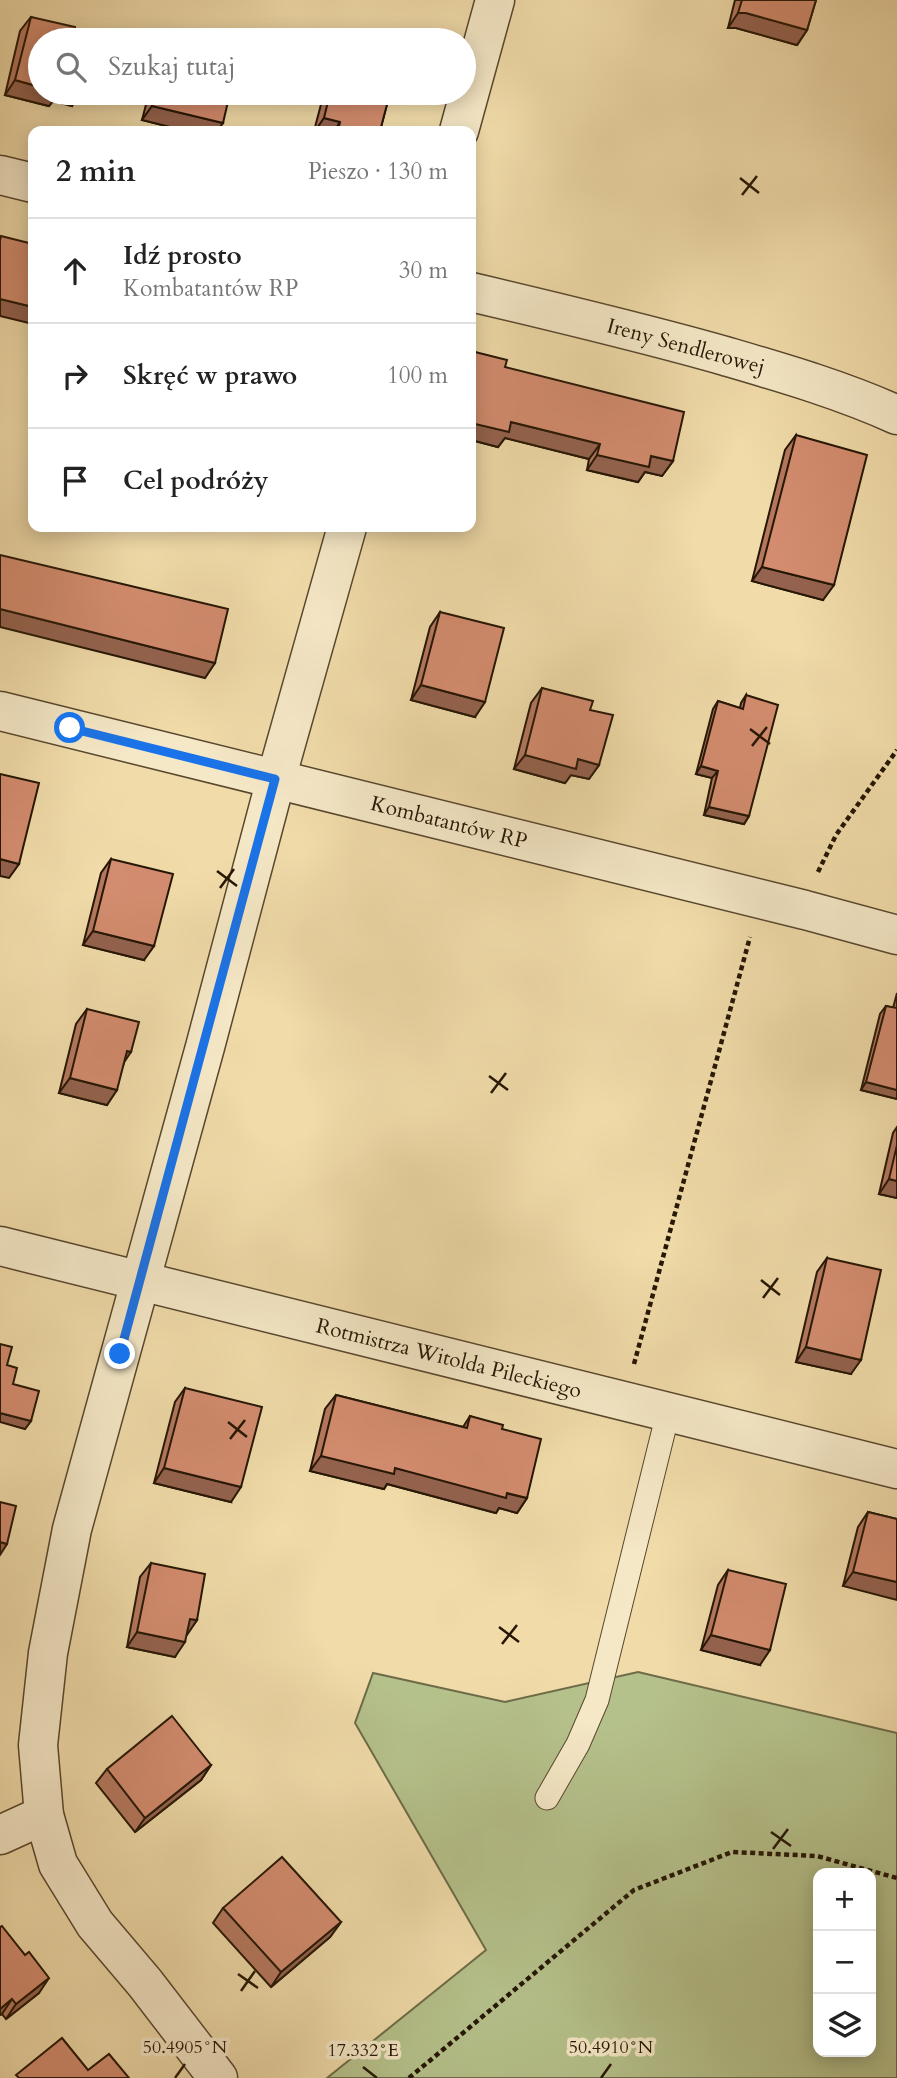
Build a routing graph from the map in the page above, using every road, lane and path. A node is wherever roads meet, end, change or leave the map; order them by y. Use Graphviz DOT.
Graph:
graph roads {
  1 [pos="495,0"];
  2 [pos="476,69"];
  3 [pos="466,105"];
  4 [pos="460,126"];
  5 [pos="0,175"];
  6 [pos="28,182"];
  7 [pos="476,293"];
  8 [pos="897,415"];
  9 [pos="346,532"];
  10 [pos="0,711"];
  11 [pos="897,750"];
  12 [pos="275,779"];
  13 [pos="759,899"];
  14 [pos="806,910"];
  15 [pos="897,935"];
  16 [pos="0,1246"];
  17 [pos="140,1281"];
  18 [pos="623,1401"];
  19 [pos="668,1413"];
  20 [pos="897,1469"];
  21 [pos="547,1798"];
  22 [pos="44,1815"];
  23 [pos="0,1835"];
  24 [pos="897,1878"];
  25 [pos="218,2078"];
  26 [pos="409,2078"];
  1 -- 2 [label="street"];
  3 -- 4 [label="street"];
  5 -- 6 [label="street"];
  7 -- 8 [label="street, Ireny Sendlerowej"];
  9 -- 12 [label="street"];
  10 -- 12 [label="street, Kombatantów RP"];
  11 -- 14 [label="path"];
  12 -- 13 [label="street, Kombatantów RP"];
  12 -- 17 [label="street"];
  13 -- 14 [label="street, Kombatantów RP"];
  13 -- 18 [label="path"];
  14 -- 15 [label="street, Kombatantów RP"];
  16 -- 17 [label="street, Rotmistrza Witolda Pileckiego"];
  17 -- 18 [label="street, Rotmistrza Witolda Pileckiego"];
  17 -- 22 [label="street"];
  18 -- 19 [label="street, Rotmistrza Witolda Pileckiego"];
  19 -- 20 [label="street, Rotmistrza Witolda Pileckiego"];
  19 -- 21 [label="lane"];
  22 -- 23 [label="street"];
  22 -- 25 [label="street"];
  24 -- 26 [label="path"];
}
